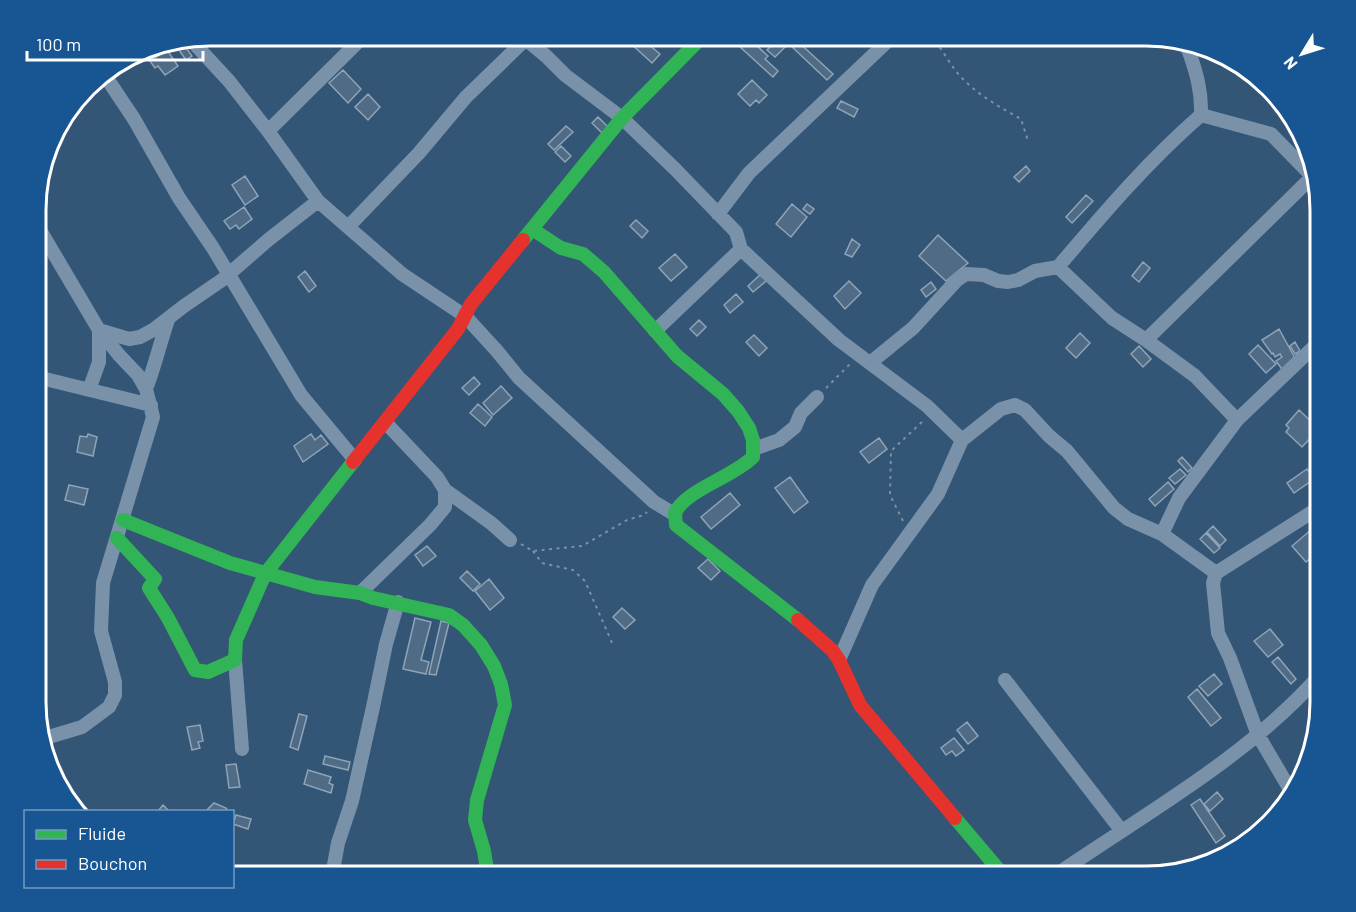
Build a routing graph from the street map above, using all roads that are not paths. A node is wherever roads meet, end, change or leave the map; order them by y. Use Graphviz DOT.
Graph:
graph roads {
  1 [pos="354,46"];
  2 [pos="516,46"];
  3 [pos="535,46"];
  4 [pos="694,46"];
  5 [pos="882,46"];
  6 [pos="198,47"];
  7 [pos="1189,52"];
  8 [pos="109,82"];
  9 [pos="1201,115"];
  10 [pos="622,118"];
  11 [pos="268,131"];
  12 [pos="1303,167"];
  13 [pos="1306,181"];
  14 [pos="318,201"];
  15 [pos="718,214"];
  16 [pos="348,227"];
  17 [pos="532,229"];
  18 [pos="46,239"];
  19 [pos="741,249"];
  20 [pos="1058,267"];
  21 [pos="228,274"];
  22 [pos="465,316"];
  23 [pos="169,318"];
  24 [pos="99,330"];
  25 [pos="655,331"];
  26 [pos="1146,340"];
  27 [pos="1309,351"];
  28 [pos="865,360"];
  29 [pos="46,379"];
  30 [pos="146,389"];
  31 [pos="89,390"];
  32 [pos="817,397"];
  33 [pos="151,405"];
  34 [pos="1237,420"];
  35 [pos="385,422"];
  36 [pos="962,440"];
  37 [pos="754,449"];
  38 [pos="355,460"];
  39 [pos="445,490"];
  40 [pos="674,514"];
  41 [pos="1309,514"];
  42 [pos="123,520"];
  43 [pos="1162,534"];
  44 [pos="117,538"];
  45 [pos="510,540"];
  46 [pos="1216,573"];
  47 [pos="264,574"];
  48 [pos="360,593"];
  49 [pos="398,603"];
  50 [pos="236,660"];
  51 [pos="839,660"];
  52 [pos="1005,680"];
  53 [pos="1309,687"];
  54 [pos="1258,735"];
  55 [pos="51,736"];
  56 [pos="242,749"];
  57 [pos="1287,784"];
  58 [pos="1121,830"];
  59 [pos="995,865"];
  60 [pos="1070,865"];
  61 [pos="334,866"];
  62 [pos="486,866"];
  1 -- 11 [label="street"];
  2 -- 16 [label="street"];
  3 -- 10 [label="street"];
  4 -- 10 [label="street"];
  5 -- 15 [label="street"];
  6 -- 11 [label="street"];
  7 -- 9 [label="street"];
  8 -- 21 [label="street"];
  9 -- 12 [label="street"];
  9 -- 20 [label="street"];
  10 -- 15 [label="street"];
  10 -- 17 [label="street"];
  11 -- 14 [label="street"];
  13 -- 26 [label="street"];
  14 -- 16 [label="street"];
  14 -- 21 [label="street"];
  15 -- 19 [label="street"];
  16 -- 22 [label="street"];
  17 -- 22 [label="street"];
  17 -- 25 [label="street"];
  18 -- 24 [label="street"];
  19 -- 25 [label="street"];
  19 -- 28 [label="street"];
  20 -- 26 [label="street"];
  20 -- 28 [label="street"];
  21 -- 23 [label="street"];
  21 -- 38 [label="street"];
  22 -- 35 [label="street"];
  22 -- 40 [label="street"];
  23 -- 24 [label="street"];
  23 -- 30 [label="street"];
  24 -- 30 [label="street"];
  24 -- 31 [label="street"];
  25 -- 37 [label="street"];
  26 -- 34 [label="street"];
  27 -- 34 [label="street"];
  28 -- 36 [label="street"];
  29 -- 31 [label="street"];
  30 -- 33 [label="street"];
  31 -- 33 [label="street"];
  32 -- 37 [label="street"];
  33 -- 42 [label="street"];
  34 -- 43 [label="street"];
  35 -- 38 [label="street"];
  35 -- 39 [label="street"];
  36 -- 43 [label="street"];
  36 -- 51 [label="street"];
  37 -- 40 [label="street"];
  38 -- 47 [label="street"];
  39 -- 45 [label="street"];
  39 -- 48 [label="street"];
  40 -- 51 [label="street"];
  41 -- 46 [label="street"];
  42 -- 44 [label="street"];
  42 -- 47 [label="street"];
  43 -- 46 [label="street"];
  44 -- 50 [label="street"];
  44 -- 55 [label="street"];
  46 -- 54 [label="street"];
  47 -- 48 [label="street"];
  47 -- 50 [label="street"];
  48 -- 49 [label="street"];
  49 -- 61 [label="street"];
  49 -- 62 [label="street"];
  50 -- 56 [label="street"];
  51 -- 59 [label="street"];
  52 -- 58 [label="street"];
  53 -- 54 [label="street"];
  54 -- 57 [label="street"];
  54 -- 58 [label="street"];
  58 -- 60 [label="street"];
}
